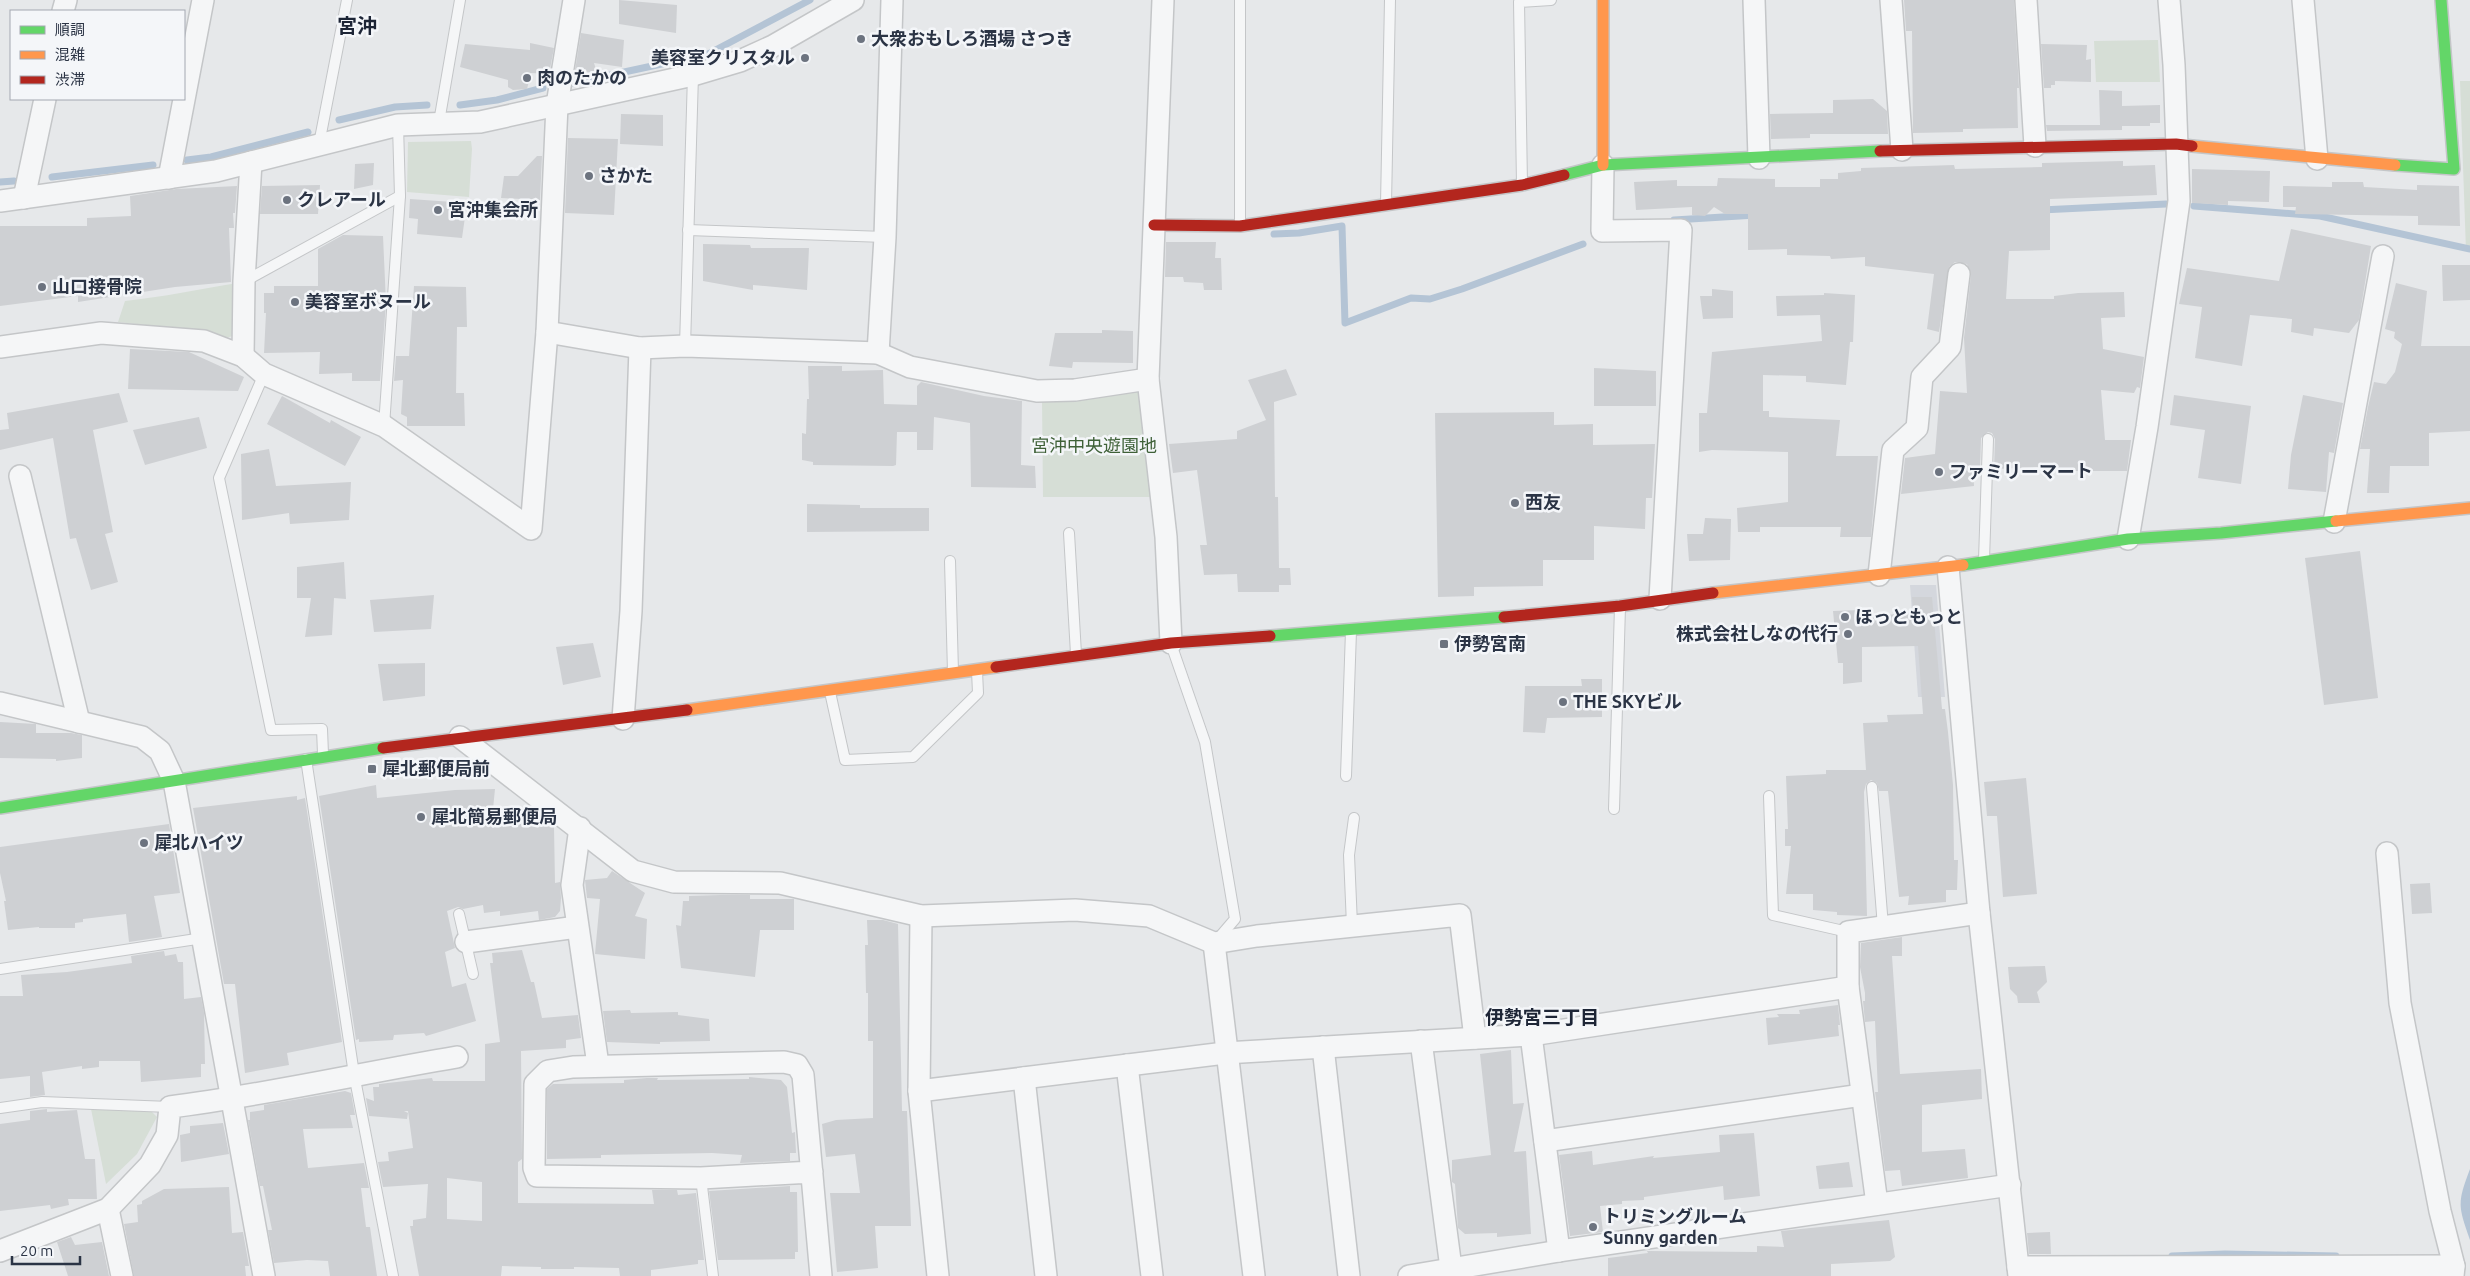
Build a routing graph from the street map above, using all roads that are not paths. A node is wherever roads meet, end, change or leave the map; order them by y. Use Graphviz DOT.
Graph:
graph roads {
  1 [pos="203,0"];
  2 [pos="347,0"];
  3 [pos="460,0"];
  4 [pos="574,0"];
  5 [pos="853,0"];
  6 [pos="892,0"];
  7 [pos="1163,0"];
  8 [pos="1240,0"];
  9 [pos="1390,0"];
  10 [pos="1551,0"];
  11 [pos="1603,0"];
  12 [pos="1754,0"];
  13 [pos="1890,0"];
  14 [pos="2026,0"];
  15 [pos="2169,0"];
  16 [pos="2303,0"];
  17 [pos="2441,0"];
  18 [pos="693,75"];
  19 [pos="185,94"];
  20 [pos="45,100"];
  21 [pos="184,100"];
  22 [pos="557,105"];
  23 [pos="440,122"];
  24 [pos="398,124"];
  25 [pos="319,144"];
  26 [pos="2176,144"];
  27 [pos="2035,146"];
  28 [pos="1902,150"];
  29 [pos="1759,158"];
  30 [pos="2317,159"];
  31 [pos="251,162"];
  32 [pos="1603,165"];
  33 [pos="169,178"];
  34 [pos="1522,185"];
  35 [pos="400,196"];
  36 [pos="24,198"];
  37 [pos="0,201"];
  38 [pos="1386,205"];
  39 [pos="1154,225"];
  40 [pos="1240,226"];
  41 [pos="688,230"];
  42 [pos="885,238"];
  43 [pos="2382,256"];
  44 [pos="1959,274"];
  45 [pos="244,281"];
  46 [pos="548,332"];
  47 [pos="685,346"];
  48 [pos="0,347"];
  49 [pos="640,348"];
  50 [pos="878,353"];
  51 [pos="243,356"];
  52 [pos="264,374"];
  53 [pos="1148,379"];
  54 [pos="384,426"];
  55 [pos="1988,439"];
  56 [pos="20,476"];
  57 [pos="2470,508"];
  58 [pos="2334,522"];
  59 [pos="1069,533"];
  60 [pos="2128,539"];
  61 [pos="1984,560"];
  62 [pos="950,561"];
  63 [pos="1948,567"];
  64 [pos="1879,575"];
  65 [pos="1660,599"];
  66 [pos="1620,606"];
  67 [pos="1351,630"];
  68 [pos="1171,643"];
  69 [pos="1076,656"];
  70 [pos="977,669"];
  71 [pos="954,672"];
  72 [pos="829,689"];
  73 [pos="0,703"];
  74 [pos="623,719"];
  75 [pos="79,722"];
  76 [pos="460,737"];
  77 [pos="323,756"];
  78 [pos="306,758"];
  79 [pos="1346,776"];
  80 [pos="174,781"];
  81 [pos="1872,787"];
  82 [pos="1769,796"];
  83 [pos="0,808"];
  84 [pos="1614,810"];
  85 [pos="1354,818"];
  86 [pos="580,828"];
  87 [pos="2387,853"];
  88 [pos="1979,913"];
  89 [pos="459,914"];
  90 [pos="921,916"];
  91 [pos="1352,926"];
  92 [pos="577,927"];
  93 [pos="1883,927"];
  94 [pos="1848,932"];
  95 [pos="203,938"];
  96 [pos="466,942"];
  97 [pos="1214,944"];
  98 [pos="0,969"];
  99 [pos="473,974"];
  100 [pos="1848,987"];
  101 [pos="1531,1035"];
  102 [pos="1475,1038"];
  103 [pos="1422,1042"];
  104 [pos="1323,1048"];
  105 [pos="1225,1053"];
  106 [pos="457,1057"];
  107 [pos="598,1065"];
  108 [pos="1127,1066"];
  109 [pos="354,1074"];
  110 [pos="1024,1078"];
  111 [pos="919,1091"];
  112 [pos="1862,1095"];
  113 [pos="233,1099"];
  114 [pos="170,1107"];
  115 [pos="0,1108"];
  116 [pos="1545,1141"];
  117 [pos="812,1172"];
  118 [pos="700,1178"];
  119 [pos="2010,1185"];
  120 [pos="1877,1204"];
  121 [pos="108,1209"];
  122 [pos="0,1251"];
  123 [pos="1559,1251"];
  124 [pos="1451,1268"];
  125 [pos="2454,1271"];
  126 [pos="2018,1272"];
  127 [pos="122,1276"];
  128 [pos="264,1276"];
  129 [pos="393,1276"];
  130 [pos="713,1276"];
  131 [pos="821,1276"];
  132 [pos="938,1276"];
  133 [pos="1046,1276"];
  134 [pos="1152,1276"];
  135 [pos="1254,1276"];
  136 [pos="1348,1276"];
  137 [pos="1408,1276"];
  1 -- 19 [label="street"];
  2 -- 25 [label="lane"];
  3 -- 23 [label="lane"];
  4 -- 22 [label="street"];
  5 -- 18 [label="street"];
  6 -- 42 [label="street"];
  7 -- 39 [label="street"];
  8 -- 40 [label="lane"];
  9 -- 38 [label="lane"];
  10 -- 34 [label="lane"];
  11 -- 32 [label="street"];
  12 -- 29 [label="street"];
  13 -- 28 [label="street"];
  14 -- 27 [label="street"];
  15 -- 26 [label="street"];
  16 -- 30 [label="street"];
  17 -- 30 [label="street"];
  18 -- 22 [label="street"];
  18 -- 41 [label="lane"];
  20 -- 36 [label="street"];
  21 -- 33 [label="street"];
  22 -- 23 [label="street"];
  22 -- 46 [label="street"];
  23 -- 24 [label="street"];
  24 -- 25 [label="street"];
  24 -- 35 [label="lane"];
  25 -- 31 [label="street"];
  26 -- 27 [label="street"];
  26 -- 30 [label="street"];
  26 -- 60 [label="street"];
  27 -- 28 [label="street"];
  28 -- 29 [label="street"];
  29 -- 32 [label="street"];
  31 -- 33 [label="street"];
  31 -- 45 [label="street"];
  32 -- 34 [label="street"];
  32 -- 65 [label="street"];
  33 -- 36 [label="street"];
  34 -- 38 [label="street"];
  35 -- 45 [label="lane"];
  35 -- 54 [label="lane"];
  36 -- 37 [label="street"];
  38 -- 40 [label="street"];
  39 -- 40 [label="street"];
  39 -- 53 [label="street"];
  41 -- 42 [label="lane"];
  41 -- 47 [label="lane"];
  42 -- 50 [label="street"];
  43 -- 58 [label="street"];
  44 -- 64 [label="street"];
  45 -- 51 [label="street"];
  46 -- 49 [label="street"];
  46 -- 54 [label="street"];
  47 -- 49 [label="street"];
  47 -- 50 [label="street"];
  48 -- 51 [label="street"];
  49 -- 74 [label="street"];
  50 -- 53 [label="street"];
  51 -- 52 [label="street"];
  52 -- 54 [label="street"];
  52 -- 77 [label="lane"];
  53 -- 68 [label="street"];
  55 -- 61 [label="lane"];
  56 -- 75 [label="street"];
  57 -- 58 [label="street"];
  58 -- 60 [label="street"];
  59 -- 69 [label="lane"];
  60 -- 61 [label="street"];
  61 -- 63 [label="street"];
  62 -- 71 [label="lane"];
  63 -- 64 [label="street"];
  63 -- 88 [label="street"];
  64 -- 65 [label="street"];
  65 -- 66 [label="street"];
  66 -- 67 [label="street"];
  66 -- 84 [label="lane"];
  67 -- 68 [label="street"];
  67 -- 79 [label="lane"];
  68 -- 69 [label="street"];
  68 -- 97 [label="lane"];
  69 -- 70 [label="street"];
  70 -- 71 [label="street"];
  70 -- 72 [label="lane"];
  71 -- 72 [label="street"];
  72 -- 74 [label="street"];
  73 -- 75 [label="street"];
  74 -- 76 [label="street"];
  75 -- 80 [label="street"];
  76 -- 77 [label="street"];
  76 -- 86 [label="street"];
  77 -- 78 [label="street"];
  78 -- 80 [label="street"];
  78 -- 109 [label="lane"];
  80 -- 83 [label="street"];
  80 -- 95 [label="street"];
  81 -- 93 [label="lane"];
  82 -- 94 [label="lane"];
  85 -- 91 [label="lane"];
  86 -- 90 [label="street"];
  86 -- 92 [label="street"];
  87 -- 125 [label="street"];
  88 -- 93 [label="street"];
  88 -- 119 [label="street"];
  89 -- 96 [label="lane"];
  90 -- 97 [label="street"];
  90 -- 111 [label="street"];
  91 -- 97 [label="street"];
  91 -- 102 [label="street"];
  92 -- 96 [label="street"];
  92 -- 107 [label="street"];
  93 -- 94 [label="street"];
  94 -- 100 [label="street"];
  95 -- 98 [label="lane"];
  95 -- 113 [label="street"];
  96 -- 99 [label="lane"];
  97 -- 105 [label="street"];
  100 -- 101 [label="street"];
  100 -- 112 [label="street"];
  101 -- 102 [label="street"];
  101 -- 116 [label="street"];
  102 -- 103 [label="street"];
  103 -- 104 [label="street"];
  103 -- 124 [label="street"];
  104 -- 105 [label="street"];
  104 -- 136 [label="street"];
  105 -- 108 [label="street"];
  105 -- 135 [label="street"];
  106 -- 109 [label="street"];
  107 -- 117 [label="street"];
  107 -- 118 [label="street"];
  108 -- 110 [label="street"];
  108 -- 134 [label="street"];
  109 -- 113 [label="street"];
  109 -- 129 [label="lane"];
  110 -- 111 [label="street"];
  110 -- 133 [label="street"];
  111 -- 132 [label="street"];
  112 -- 116 [label="street"];
  112 -- 120 [label="street"];
  113 -- 114 [label="street"];
  113 -- 128 [label="street"];
  114 -- 115 [label="lane"];
  114 -- 121 [label="street"];
  116 -- 123 [label="street"];
  117 -- 118 [label="street"];
  117 -- 131 [label="street"];
  118 -- 130 [label="lane"];
  119 -- 120 [label="street"];
  119 -- 126 [label="street"];
  120 -- 123 [label="street"];
  121 -- 122 [label="street"];
  121 -- 127 [label="street"];
  123 -- 124 [label="street"];
  124 -- 137 [label="street"];
  125 -- 126 [label="street"];
}
